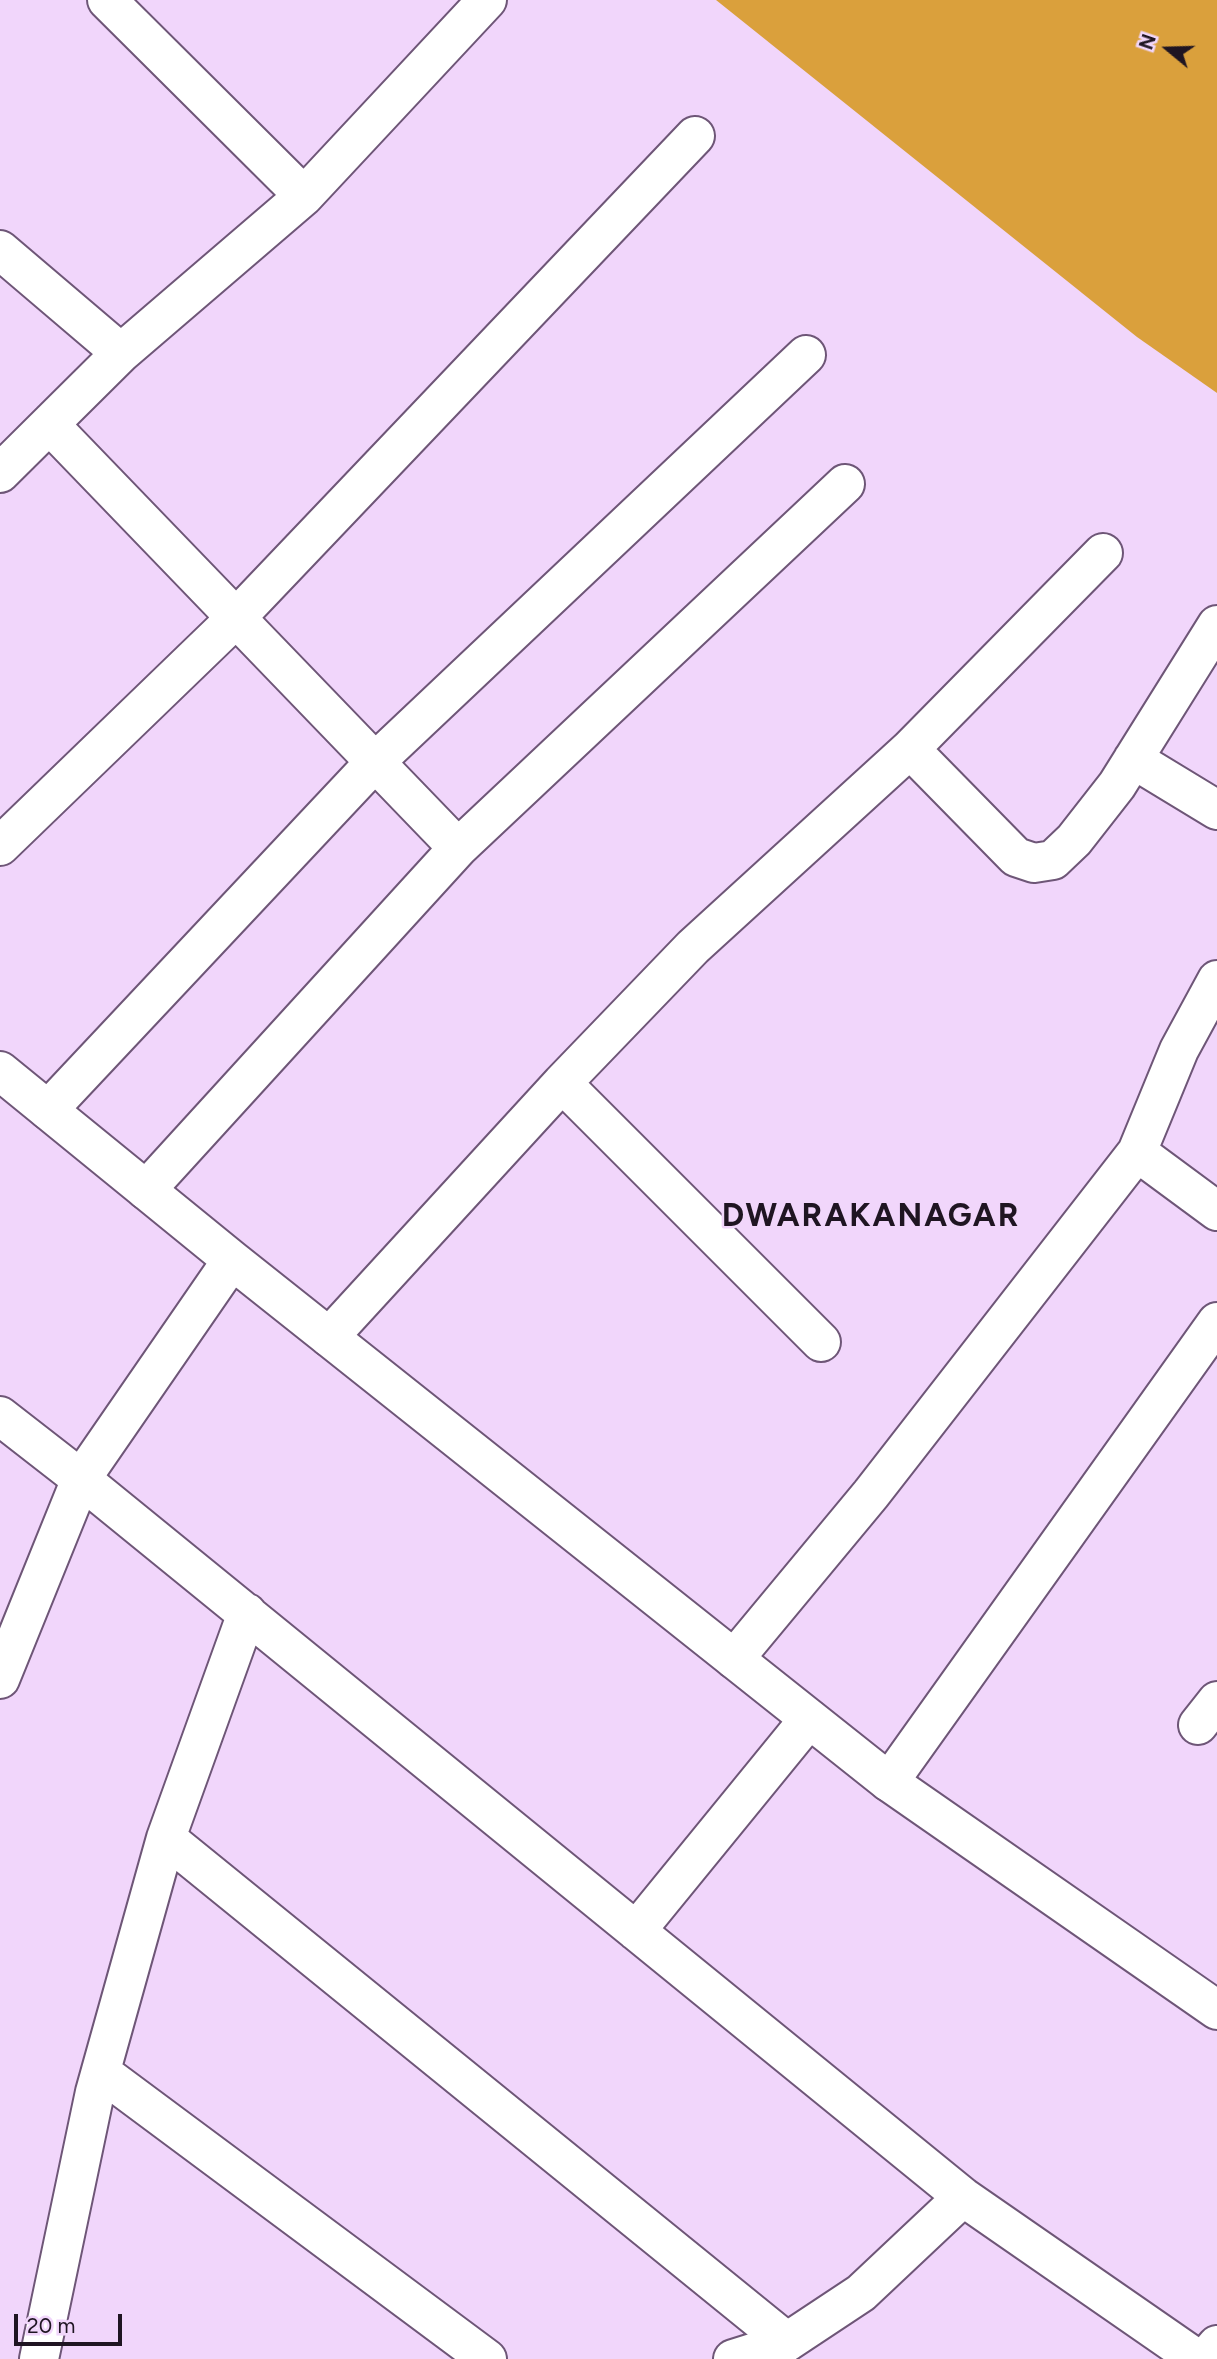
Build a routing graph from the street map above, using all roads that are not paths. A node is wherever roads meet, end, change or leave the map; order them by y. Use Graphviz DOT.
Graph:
graph roads {
  1 [pos="486,0"];
  2 [pos="109,1"];
  3 [pos="695,136"];
  4 [pos="304,196"];
  5 [pos="0,250"];
  6 [pos="121,353"];
  7 [pos="806,355"];
  8 [pos="50,425"];
  9 [pos="0,473"];
  10 [pos="845,484"];
  11 [pos="1103,553"];
  12 [pos="235,619"];
  13 [pos="1217,625"];
  14 [pos="910,749"];
  15 [pos="1133,759"];
  16 [pos="374,763"];
  17 [pos="1217,810"];
  18 [pos="0,846"];
  19 [pos="458,848"];
  20 [pos="1217,980"];
  21 [pos="0,1071"];
  22 [pos="562,1083"];
  23 [pos="48,1110"];
  24 [pos="1137,1152"];
  25 [pos="146,1190"];
  26 [pos="1217,1211"];
  27 [pos="232,1260"];
  28 [pos="1217,1322"];
  29 [pos="329,1337"];
  30 [pos="821,1342"];
  31 [pos="0,1416"];
  32 [pos="81,1479"];
  33 [pos="247,1614"];
  34 [pos="734,1659"];
  35 [pos="0,1679"];
  36 [pos="810,1719"];
  37 [pos="889,1782"];
  38 [pos="166,1838"];
  39 [pos="636,1931"];
  40 [pos="1217,2010"];
  41 [pos="101,2072"];
  42 [pos="963,2197"];
  43 [pos="787,2342"];
  44 [pos="1217,2345"];
  45 [pos="39,2359"];
  46 [pos="487,2359"];
  47 [pos="733,2359"];
  48 [pos="1197,2359"];
  49 [pos="1205,2359"];
  1 -- 4 [label="street"];
  2 -- 4 [label="street"];
  3 -- 12 [label="street"];
  4 -- 6 [label="street"];
  5 -- 6 [label="street"];
  6 -- 8 [label="street"];
  7 -- 16 [label="street"];
  8 -- 9 [label="street"];
  8 -- 12 [label="street"];
  10 -- 19 [label="street"];
  11 -- 14 [label="street"];
  12 -- 16 [label="street"];
  12 -- 18 [label="street"];
  13 -- 15 [label="street"];
  14 -- 15 [label="street"];
  14 -- 22 [label="street"];
  15 -- 17 [label="street"];
  16 -- 19 [label="street"];
  16 -- 23 [label="street"];
  19 -- 25 [label="street"];
  20 -- 24 [label="street"];
  21 -- 23 [label="street"];
  22 -- 29 [label="street"];
  22 -- 30 [label="street"];
  23 -- 25 [label="street"];
  24 -- 26 [label="street"];
  24 -- 34 [label="street"];
  25 -- 27 [label="street"];
  27 -- 29 [label="street"];
  27 -- 32 [label="street"];
  28 -- 37 [label="street"];
  29 -- 34 [label="street"];
  31 -- 32 [label="street"];
  32 -- 33 [label="street"];
  32 -- 35 [label="street"];
  33 -- 38 [label="street"];
  33 -- 39 [label="street"];
  34 -- 36 [label="street"];
  36 -- 37 [label="street"];
  36 -- 39 [label="street"];
  37 -- 40 [label="street"];
  38 -- 41 [label="street"];
  38 -- 43 [label="street"];
  39 -- 42 [label="street"];
  41 -- 45 [label="street"];
  41 -- 46 [label="street"];
  42 -- 43 [label="street"];
  42 -- 48 [label="street"];
  43 -- 47 [label="street"];
  44 -- 49 [label="street"];
}
